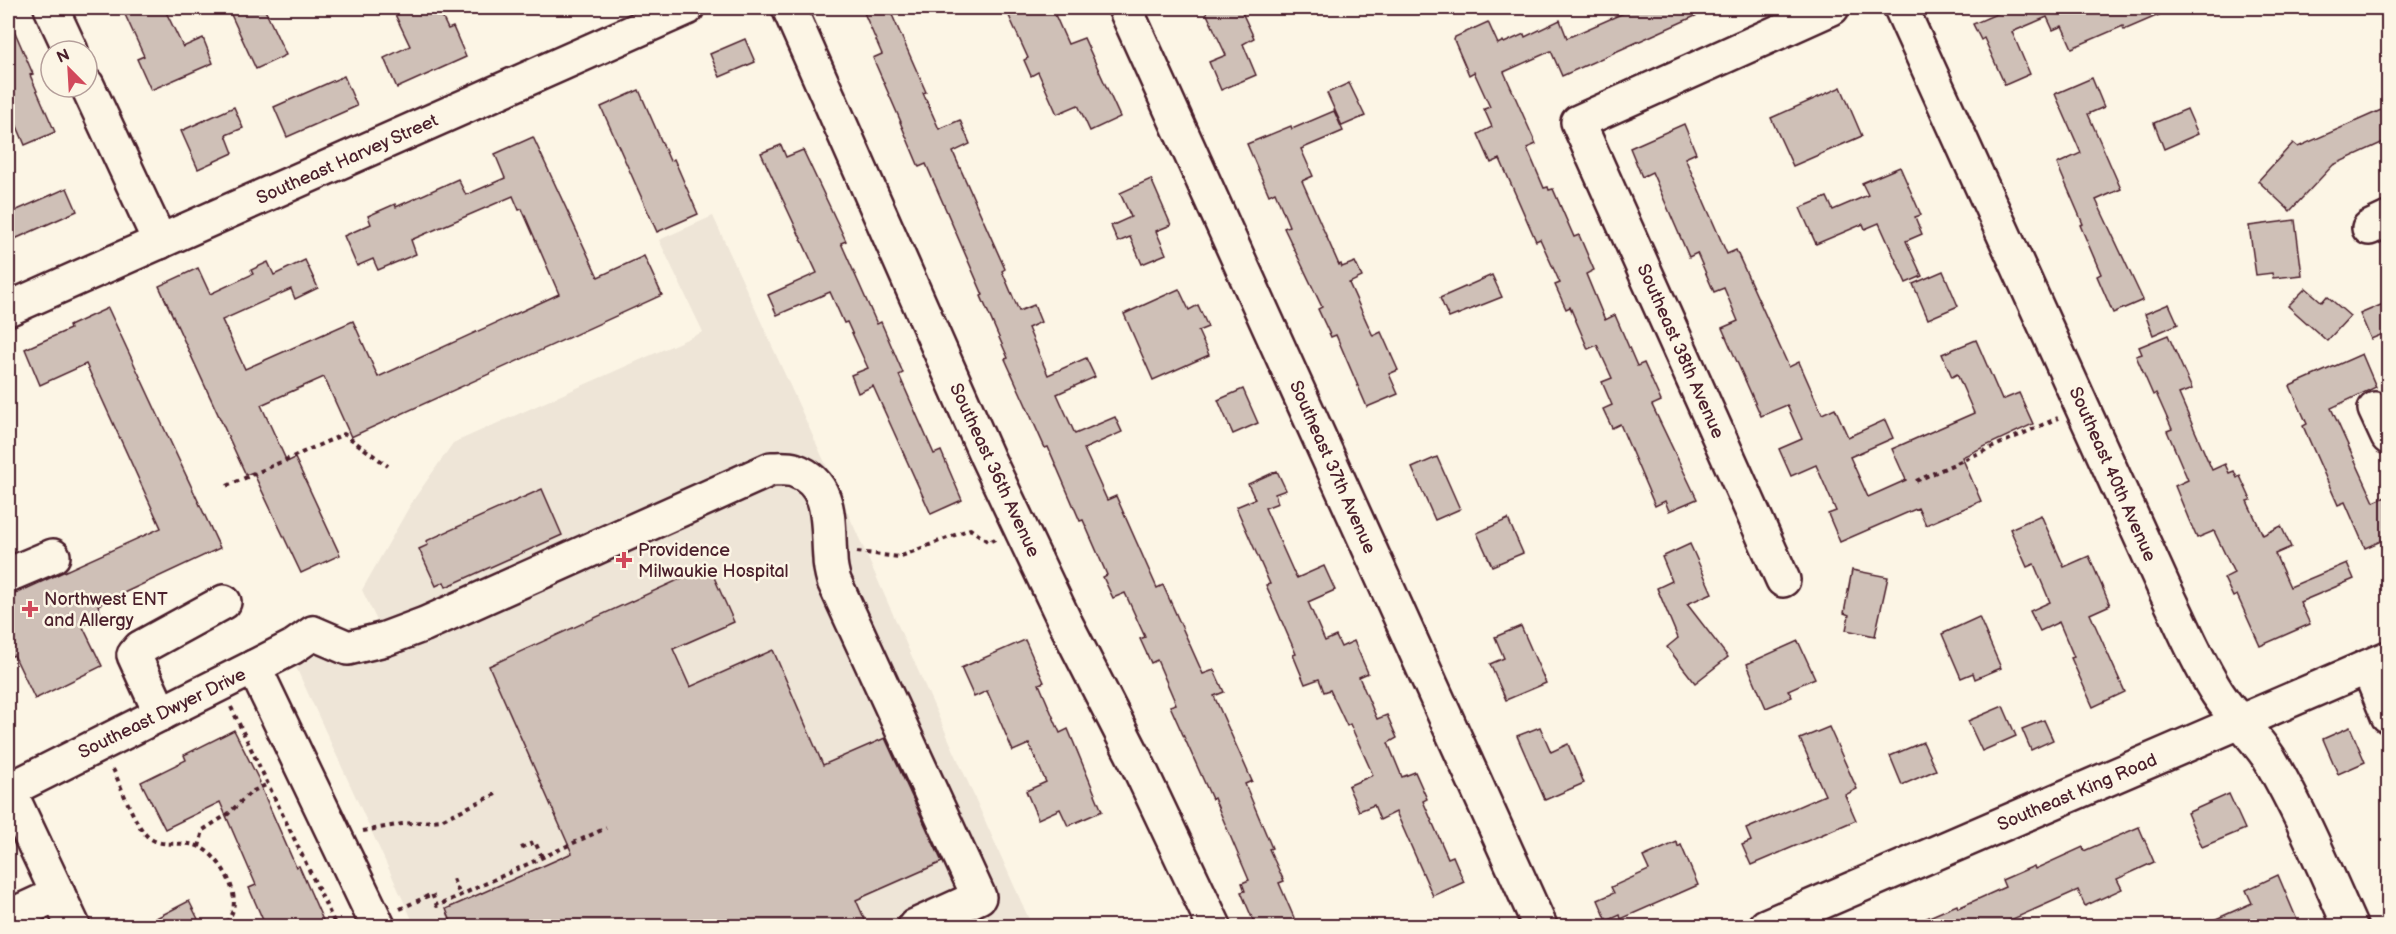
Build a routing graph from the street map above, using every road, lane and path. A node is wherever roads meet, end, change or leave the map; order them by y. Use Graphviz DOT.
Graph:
graph roads {
  1 [pos="51,8"];
  2 [pos="687,8"];
  3 [pos="789,8"];
  4 [pos="1125,8"];
  5 [pos="1832,8"];
  6 [pos="1901,8"];
  7 [pos="65,39"];
  8 [pos="94,99"];
  9 [pos="160,242"];
  10 [pos="8,309"];
  11 [pos="2082,407"];
  12 [pos="388,465"];
  13 [pos="1916,481"];
  14 [pos="227,486"];
  15 [pos="1021,528"];
  16 [pos="830,549"];
  17 [pos="53,556"];
  18 [pos="8,575"];
  19 [pos="1783,580"];
  20 [pos="224,602"];
  21 [pos="2378,662"];
  22 [pos="254,667"];
  23 [pos="228,701"];
  24 [pos="161,714"];
  25 [pos="2388,716"];
  26 [pos="2242,723"];
  27 [pos="109,760"];
  28 [pos="268,784"];
  29 [pos="8,789"];
  30 [pos="498,793"];
  31 [pos="606,828"];
  32 [pos="361,831"];
  33 [pos="199,847"];
  34 [pos="521,848"];
  35 [pos="542,857"];
  36 [pos="453,879"];
  37 [pos="58,894"];
  38 [pos="460,895"];
  39 [pos="406,906"];
  40 [pos="8,917"];
  41 [pos="73,927"];
  42 [pos="224,927"];
  43 [pos="336,927"];
  44 [pos="378,927"];
  45 [pos="915,927"];
  46 [pos="1214,927"];
  47 [pos="1540,927"];
  48 [pos="1766,927"];
  49 [pos="2350,927"];
  1 -- 7 [label="street"];
  2 -- 9 [label="street, Southeast Harvey Street"];
  3 -- 15 [label="street, Southeast 36th Avenue"];
  4 -- 47 [label="street, Southeast 37th Avenue"];
  5 -- 19 [label="street, Southeast 38th Avenue"];
  6 -- 11 [label="street, Southeast 40th Avenue"];
  8 -- 9 [label="street"];
  9 -- 10 [label="street, Southeast Harvey Street"];
  11 -- 13 [label="path"];
  11 -- 26 [label="street, Southeast 40th Avenue"];
  12 -- 14 [label="path"];
  15 -- 16 [label="path"];
  15 -- 46 [label="street, Southeast 36th Avenue"];
  16 -- 22 [label="street, Southeast Dwyer Drive"];
  16 -- 45 [label="street"];
  17 -- 18 [label="street"];
  20 -- 24 [label="street"];
  21 -- 25 [label="street"];
  21 -- 26 [label="street, Southeast King Road"];
  22 -- 24 [label="street, Southeast Dwyer Drive"];
  22 -- 44 [label="street"];
  23 -- 28 [label="path"];
  24 -- 29 [label="street, Southeast Dwyer Drive"];
  26 -- 48 [label="street, Southeast King Road"];
  26 -- 49 [label="street, Southeast 40th Avenue"];
  27 -- 33 [label="path"];
  28 -- 33 [label="path"];
  28 -- 43 [label="path"];
  29 -- 37 [label="street"];
  30 -- 32 [label="path"];
  31 -- 35 [label="path"];
  33 -- 42 [label="path"];
  34 -- 35 [label="path"];
  35 -- 38 [label="path"];
  36 -- 38 [label="path"];
  37 -- 40 [label="street"];
  37 -- 41 [label="street"];
  38 -- 39 [label="path"];
}
